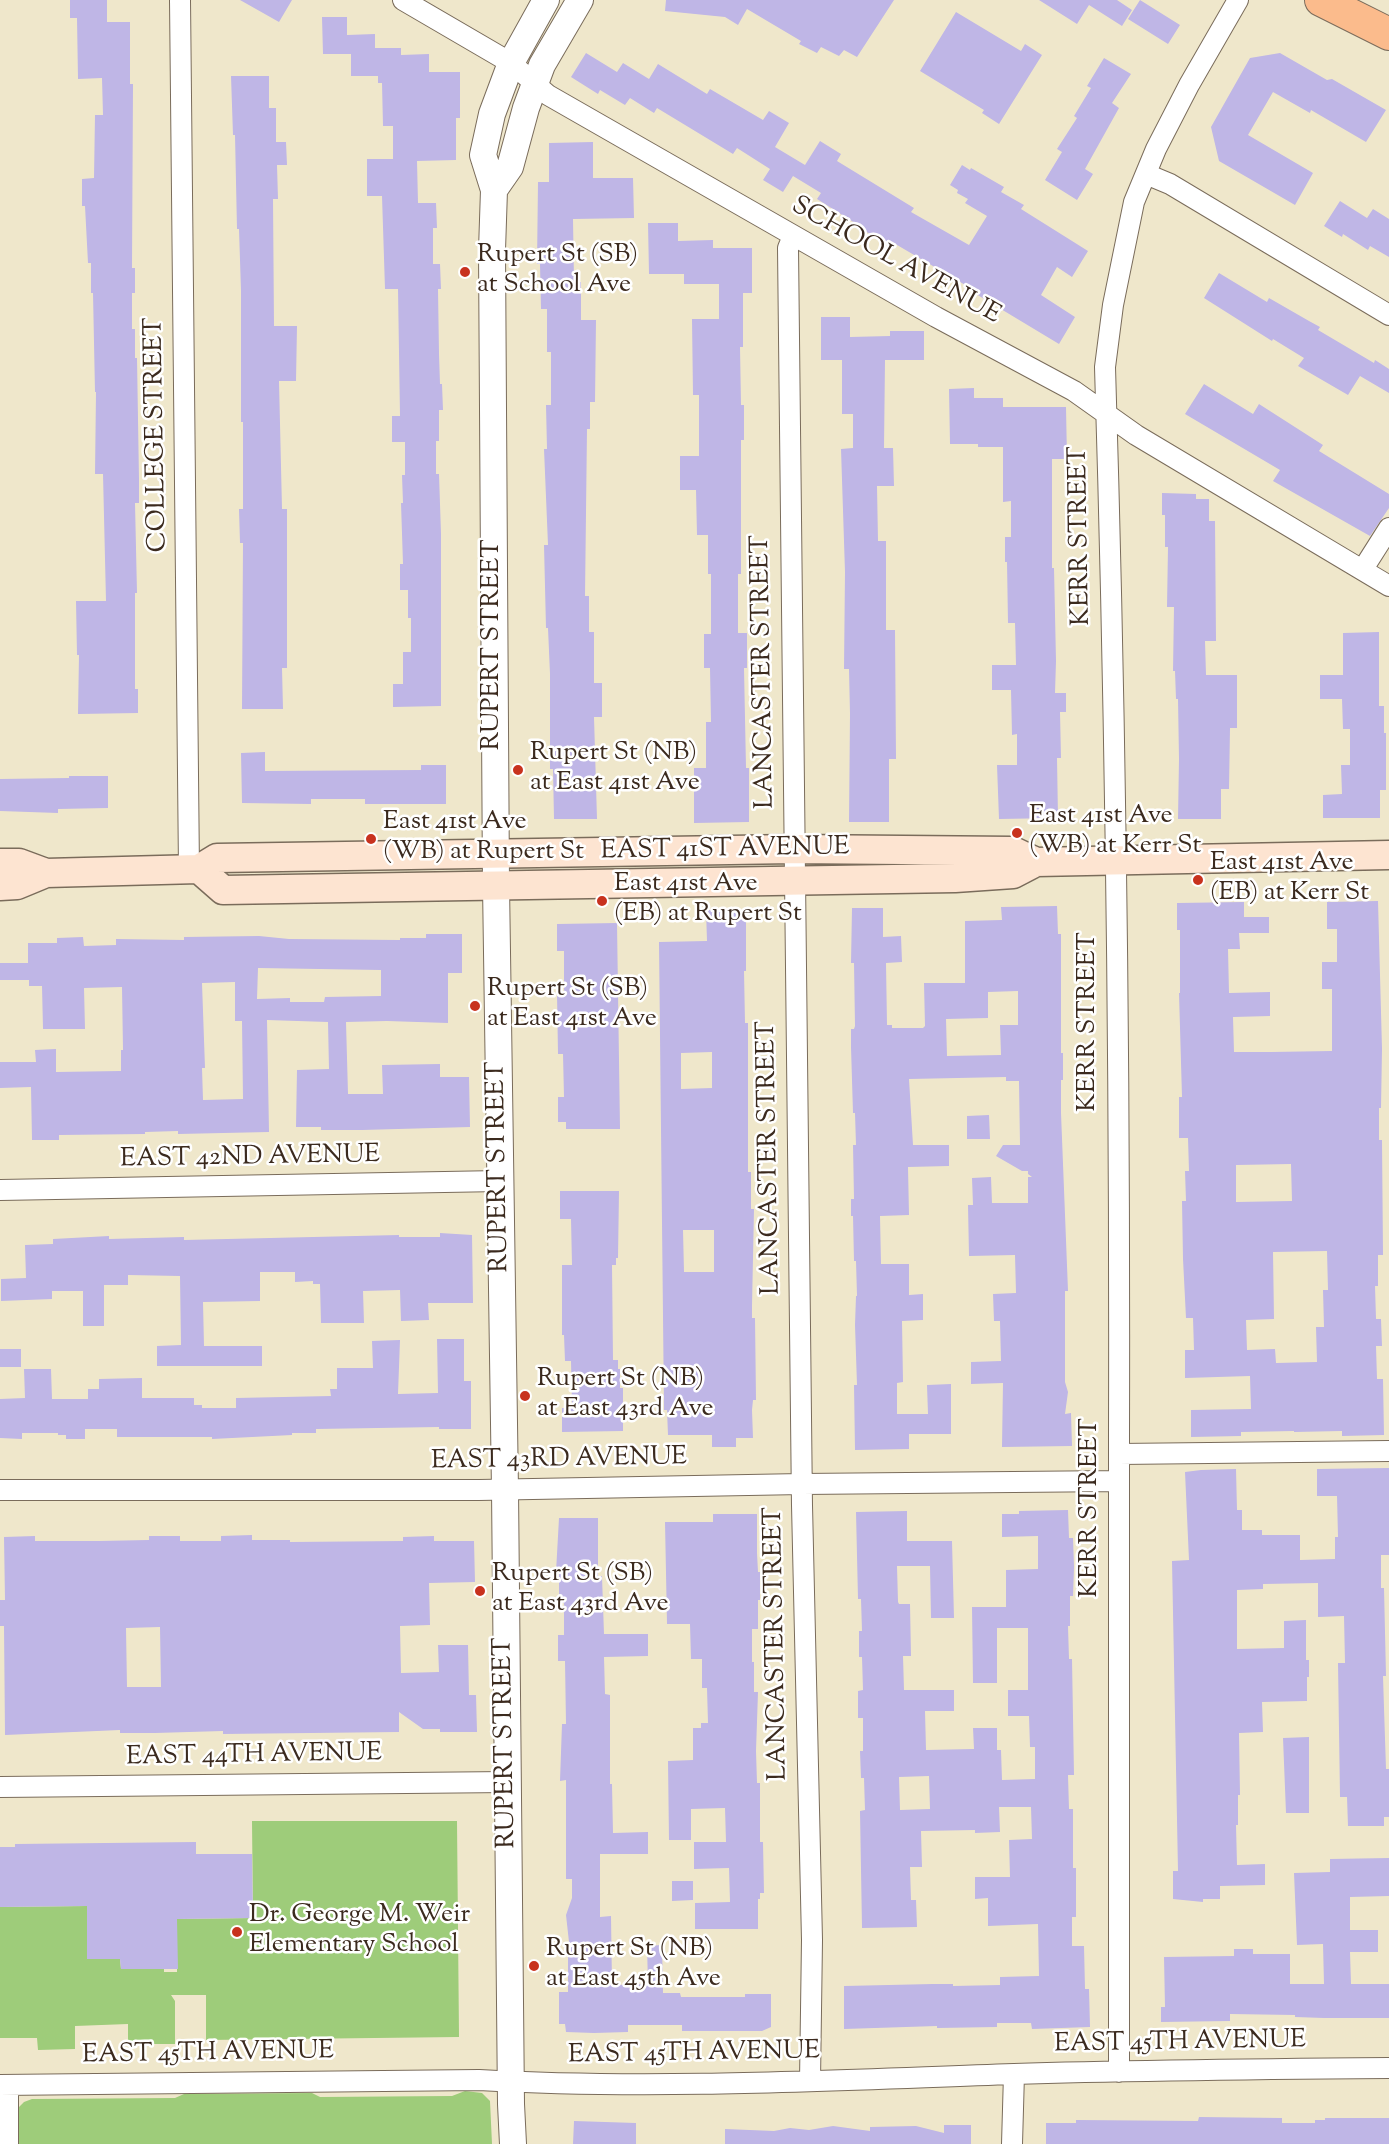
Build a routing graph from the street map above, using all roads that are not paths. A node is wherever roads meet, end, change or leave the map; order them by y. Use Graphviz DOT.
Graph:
graph roads {
  1 [pos="180,0"];
  2 [pos="403,0"];
  3 [pos="546,0"];
  4 [pos="580,0"];
  5 [pos="1238,0"];
  6 [pos="1321,0"];
  7 [pos="1389,34"];
  8 [pos="511,63"];
  9 [pos="535,84"];
  10 [pos="1146,174"];
  11 [pos="494,190"];
  12 [pos="793,236"];
  13 [pos="1389,315"];
  14 [pos="1106,412"];
  15 [pos="1389,528"];
  16 [pos="1363,569"];
  17 [pos="1389,586"];
  18 [pos="794,849"];
  19 [pos="496,854"];
  20 [pos="1389,855"];
  21 [pos="1116,859"];
  22 [pos="1036,862"];
  23 [pos="0,863"];
  24 [pos="194,869"];
  25 [pos="46,873"];
  26 [pos="795,881"];
  27 [pos="496,885"];
  28 [pos="0,886"];
  29 [pos="500,1181"];
  30 [pos="0,1190"];
  31 [pos="1389,1451"];
  32 [pos="1119,1454"];
  33 [pos="1119,1481"];
  34 [pos="802,1484"];
  35 [pos="0,1490"];
  36 [pos="505,1490"];
  37 [pos="508,1782"];
  38 [pos="0,1787"];
  39 [pos="1389,2068"];
  40 [pos="1119,2072"];
  41 [pos="1014,2074"];
  42 [pos="810,2080"];
  43 [pos="511,2082"];
  44 [pos="4,2085"];
  45 [pos="8,2144"];
  46 [pos="513,2144"];
  47 [pos="1012,2144"];
  1 -- 24 [label="street, COLLEGE STREET"];
  2 -- 8 [label="street, SCHOOL AVENUE"];
  3 -- 8 [label="street, RUPERT STREET"];
  4 -- 9 [label="street"];
  5 -- 10 [label="street, KERR STREET"];
  6 -- 7 [label="main road"];
  8 -- 9 [label="street, SCHOOL AVENUE"];
  8 -- 11 [label="street, RUPERT STREET"];
  9 -- 11 [label="street"];
  9 -- 12 [label="street, SCHOOL AVENUE"];
  10 -- 13 [label="street"];
  10 -- 14 [label="street, KERR STREET"];
  11 -- 19 [label="street, RUPERT STREET"];
  12 -- 14 [label="street, SCHOOL AVENUE"];
  12 -- 18 [label="street, LANCASTER STREET"];
  14 -- 16 [label="street, SCHOOL AVENUE"];
  14 -- 21 [label="street, KERR STREET"];
  15 -- 16 [label="street"];
  16 -- 17 [label="street, SCHOOL AVENUE"];
  18 -- 19 [label="main road, EAST 41ST AVENUE"];
  18 -- 22 [label="main road, EAST 41ST AVENUE"];
  18 -- 26 [label="street, LANCASTER STREET"];
  19 -- 24 [label="main road, EAST 41ST AVENUE"];
  19 -- 27 [label="street, RUPERT STREET"];
  20 -- 21 [label="main road, EAST 41ST AVENUE"];
  21 -- 22 [label="main road, EAST 41ST AVENUE"];
  21 -- 32 [label="street, KERR STREET"];
  22 -- 26 [label="main road, EAST 41ST AVENUE"];
  23 -- 25 [label="main road, EAST 41ST AVENUE"];
  24 -- 25 [label="main road, EAST 41ST AVENUE"];
  24 -- 27 [label="main road, EAST 41ST AVENUE"];
  25 -- 28 [label="main road, EAST 41ST AVENUE"];
  26 -- 27 [label="main road, EAST 41ST AVENUE"];
  26 -- 34 [label="street, LANCASTER STREET"];
  27 -- 29 [label="street, RUPERT STREET"];
  29 -- 30 [label="street, EAST 42ND AVENUE"];
  29 -- 36 [label="street, RUPERT STREET"];
  31 -- 32 [label="street"];
  32 -- 33 [label="street, KERR STREET"];
  33 -- 34 [label="street, EAST 43RD AVENUE"];
  33 -- 40 [label="street, KERR STREET"];
  34 -- 36 [label="street, EAST 43RD AVENUE"];
  34 -- 42 [label="street, LANCASTER STREET"];
  35 -- 36 [label="street, EAST 43RD AVENUE"];
  36 -- 37 [label="street, RUPERT STREET"];
  37 -- 38 [label="street, EAST 44TH AVENUE"];
  37 -- 43 [label="street, RUPERT STREET"];
  39 -- 40 [label="street, EAST 45TH AVENUE"];
  40 -- 41 [label="street, EAST 45TH AVENUE"];
  41 -- 42 [label="street, EAST 45TH AVENUE"];
  41 -- 47 [label="street"];
  42 -- 43 [label="street, EAST 45TH AVENUE"];
  43 -- 44 [label="street, EAST 45TH AVENUE"];
  43 -- 46 [label="street, RUPERT STREET"];
  44 -- 45 [label="street"];
}
